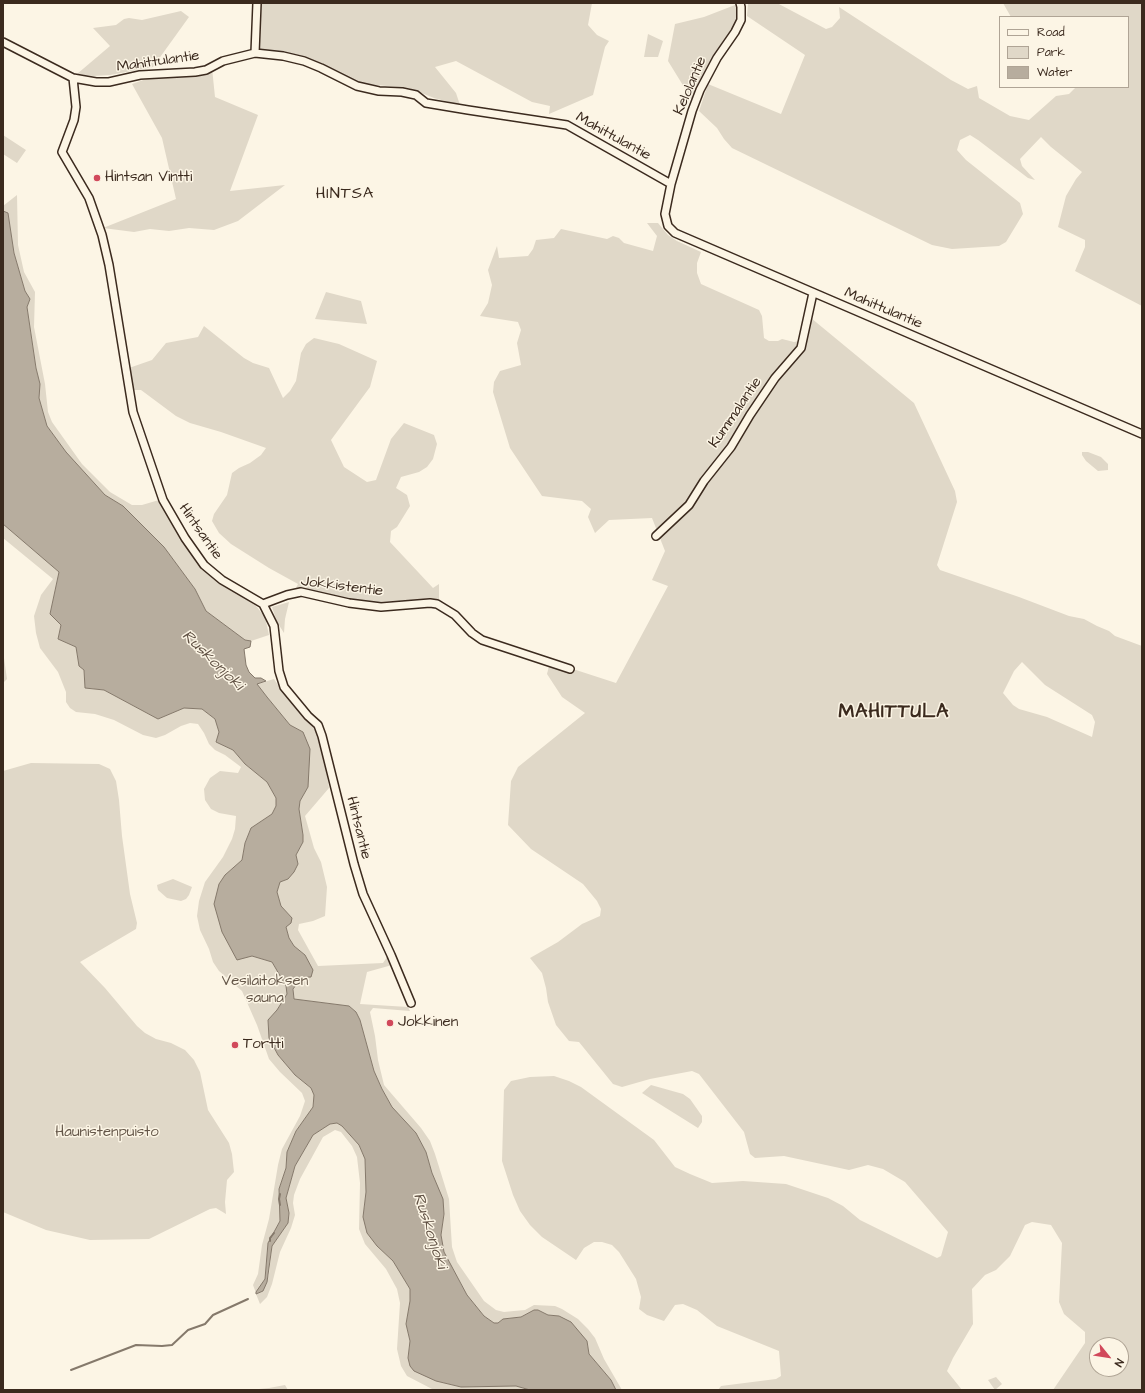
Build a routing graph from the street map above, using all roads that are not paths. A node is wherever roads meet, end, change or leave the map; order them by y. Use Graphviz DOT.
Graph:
graph roads {
  1 [pos="257,3"];
  2 [pos="740,3"];
  3 [pos="3,42"];
  4 [pos="254,53"];
  5 [pos="73,78"];
  6 [pos="671,184"];
  7 [pos="813,293"];
  8 [pos="1142,434"];
  9 [pos="656,536"];
  10 [pos="263,604"];
  11 [pos="570,669"];
  12 [pos="411,1004"];
  1 -- 4 [label="street"];
  2 -- 6 [label="street, Kelolantie"];
  3 -- 5 [label="street, Mahittulantie"];
  4 -- 5 [label="street, Mahittulantie"];
  4 -- 6 [label="street, Mahittulantie"];
  5 -- 10 [label="street, Hintsantie"];
  6 -- 7 [label="street, Mahittulantie"];
  7 -- 8 [label="street, Mahittulantie"];
  7 -- 9 [label="street, Kummalantie"];
  10 -- 11 [label="street, Jokkistentie"];
  10 -- 12 [label="street, Hintsantie"];
}
